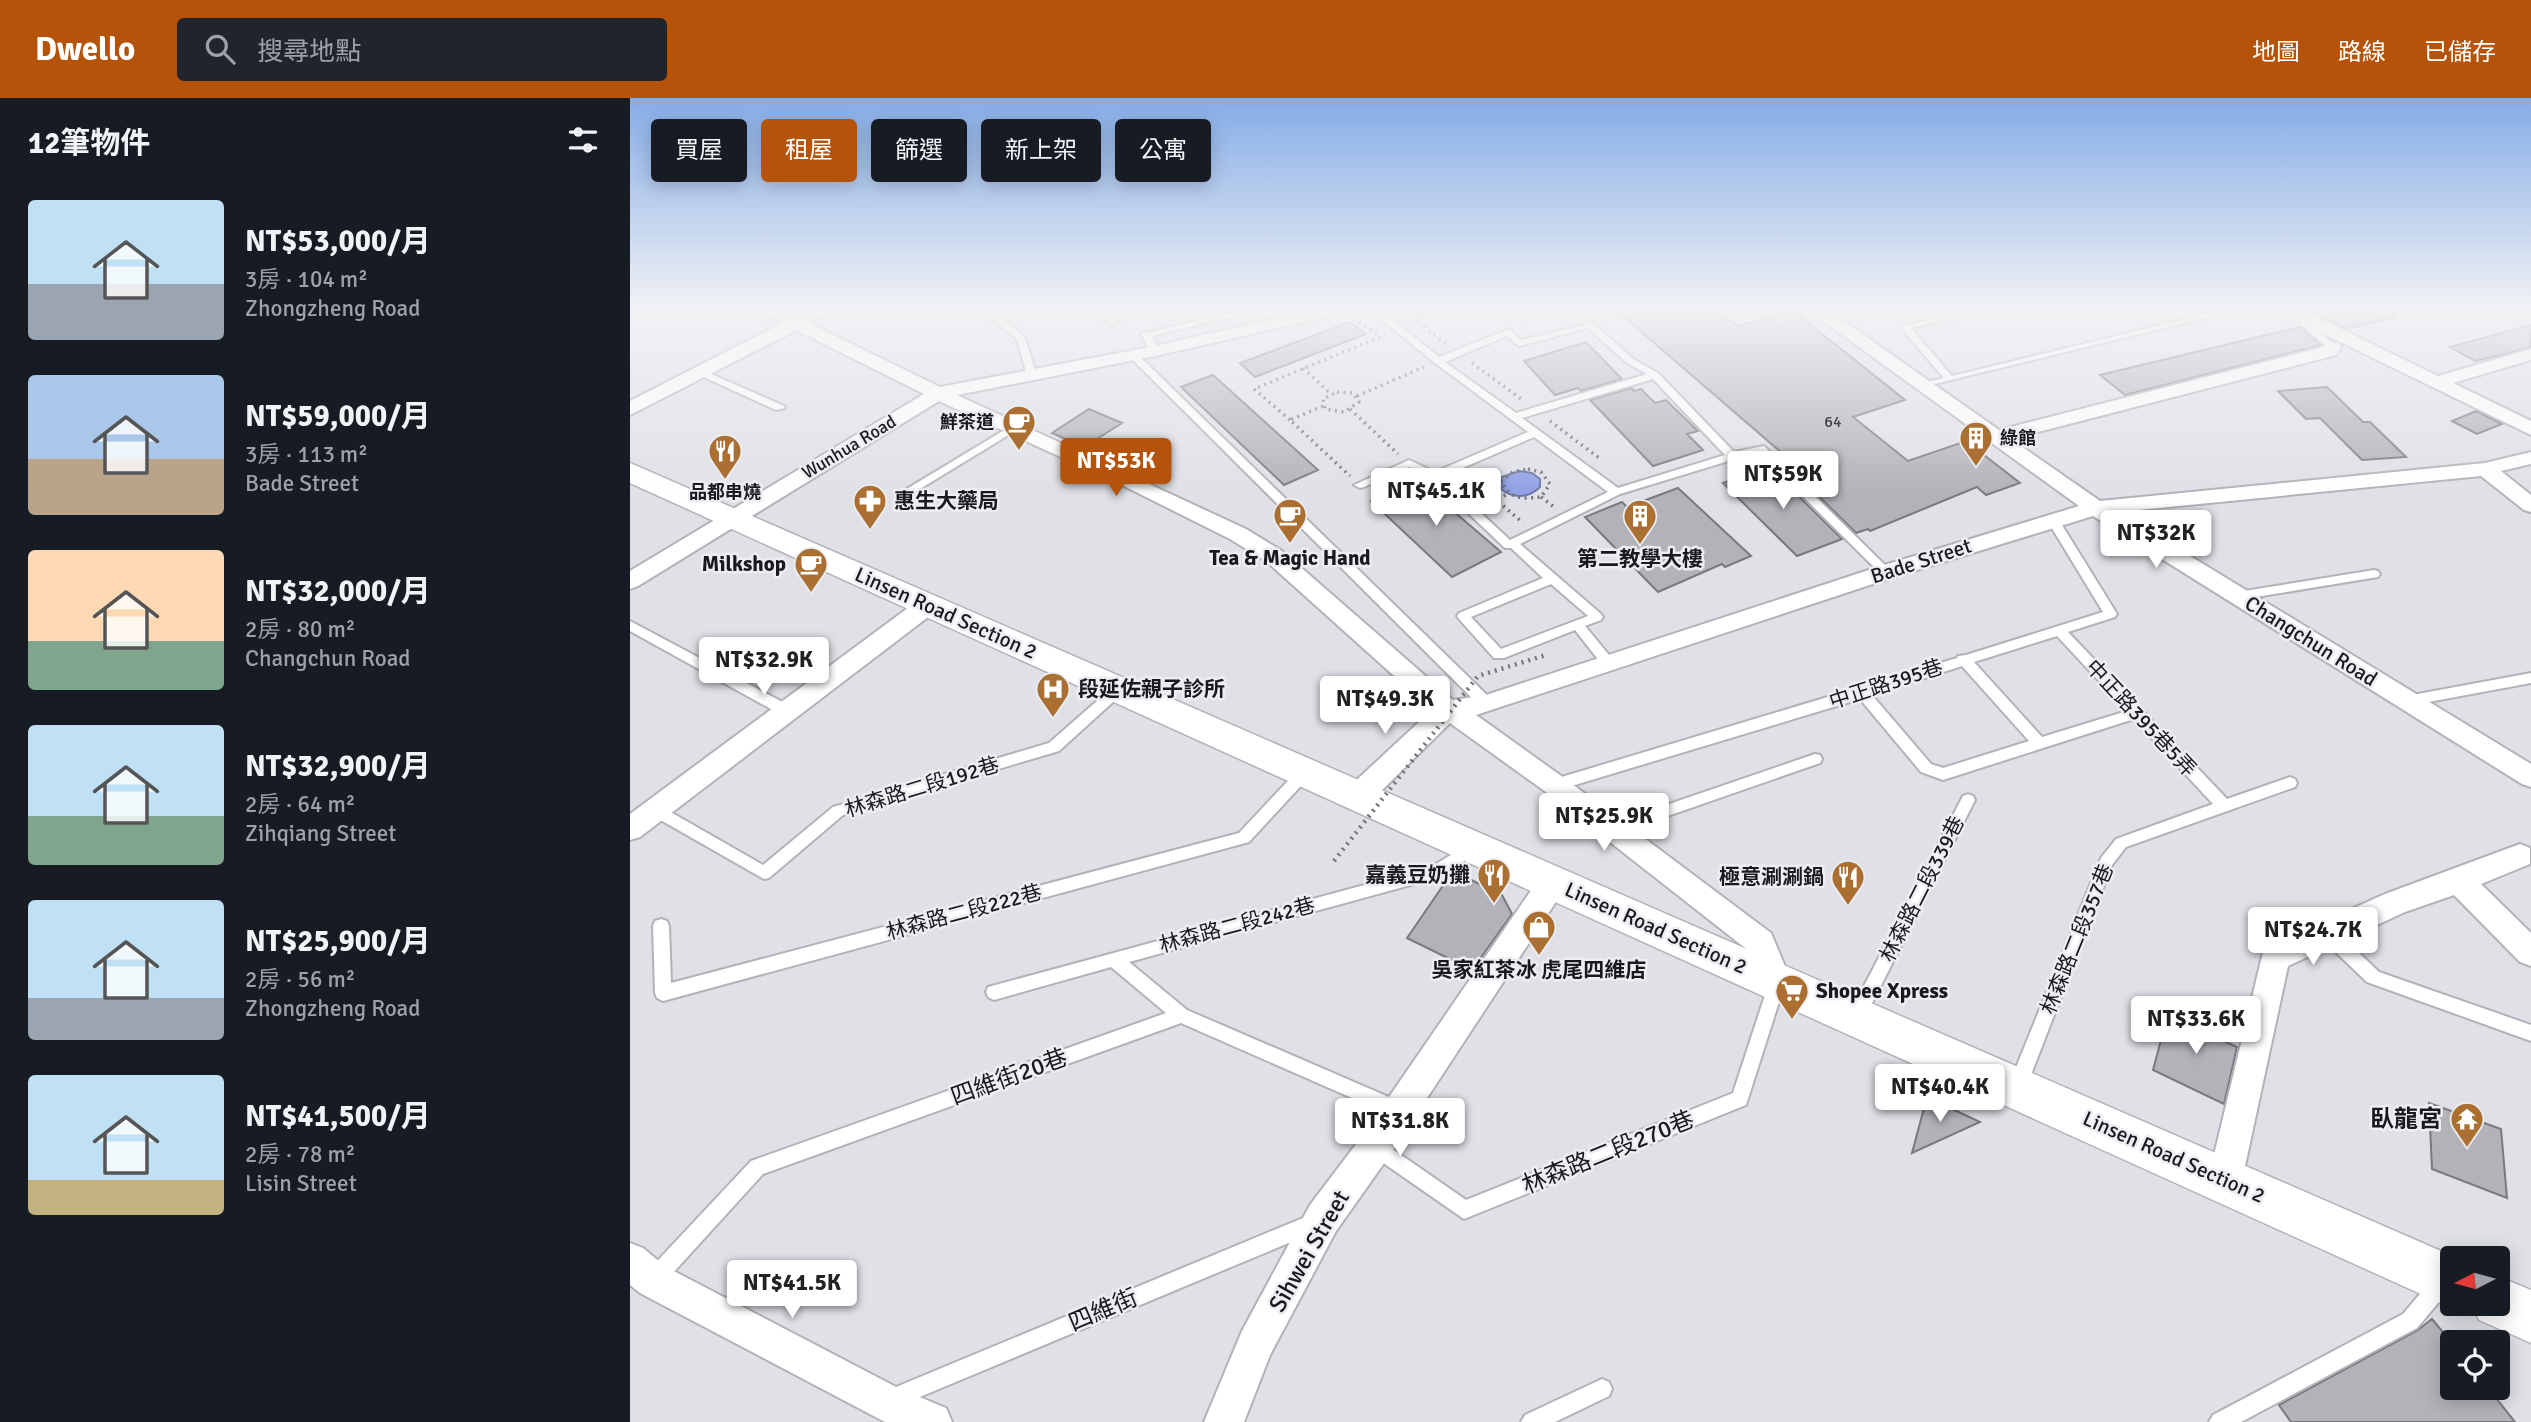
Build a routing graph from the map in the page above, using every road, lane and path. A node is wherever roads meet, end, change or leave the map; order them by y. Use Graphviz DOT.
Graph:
graph roads {
  1 [pos="895,372"];
  2 [pos="1031,372"];
  3 [pos="1048,372"];
  4 [pos="1150,372"];
  5 [pos="1294,372"];
  6 [pos="1307,372"];
  7 [pos="1413,372"];
  8 [pos="1452,372"];
  9 [pos="1649,372"];
  10 [pos="1903,372"];
  11 [pos="1944,372"];
  12 [pos="1980,372"];
  13 [pos="2249,372"];
  14 [pos="2416,372"];
  15 [pos="2471,372"];
  16 [pos="700,373"];
  17 [pos="1032,375"];
  18 [pos="1655,375"];
  19 [pos="1950,379"];
  20 [pos="2437,382"];
  21 [pos="1922,386"];
  22 [pos="939,393"];
  23 [pos="1331,394"];
  24 [pos="1357,396"];
  25 [pos="1323,406"];
  26 [pos="780,408"];
  27 [pos="630,409"];
  28 [pos="1350,410"];
  29 [pos="1514,418"];
  30 [pos="1290,420"];
  31 [pos="1011,429"];
  32 [pos="2531,429"];
  33 [pos="1534,433"];
  34 [pos="1994,437"];
  35 [pos="1732,456"];
  36 [pos="2531,458"];
  37 [pos="1409,463"];
  38 [pos="2485,469"];
  39 [pos="630,472"];
  40 [pos="1469,475"];
  41 [pos="1435,477"];
  42 [pos="1360,485"];
  43 [pos="1616,492"];
  44 [pos="906,493"];
  45 [pos="1508,494"];
  46 [pos="1541,497"];
  47 [pos="1496,499"];
  48 [pos="2531,505"];
  49 [pos="2096,508"];
  50 [pos="1471,510"];
  51 [pos="733,517"];
  52 [pos="1566,517"];
  53 [pos="2053,520"];
  54 [pos="1525,525"];
  55 [pos="1513,543"];
  56 [pos="1886,572"];
  57 [pos="2374,574"];
  58 [pos="1552,579"];
  59 [pos="630,581"];
  60 [pos="2238,596"];
  61 [pos="928,606"];
  62 [pos="1577,624"];
  63 [pos="630,625"];
  64 [pos="2059,630"];
  65 [pos="1546,655"];
  66 [pos="1963,659"];
  67 [pos="1609,664"];
  68 [pos="2531,678"];
  69 [pos="1119,690"];
  70 [pos="1863,693"];
  71 [pos="2407,701"];
  72 [pos="1487,704"];
  73 [pos="785,710"];
  74 [pos="1448,710"];
  75 [pos="2137,713"];
  76 [pos="2039,743"];
  77 [pos="1815,759"];
  78 [pos="1305,772"];
  79 [pos="2531,777"];
  80 [pos="2290,783"];
  81 [pos="1555,785"];
  82 [pos="1358,796"];
  83 [pos="1968,800"];
  84 [pos="2224,806"];
  85 [pos="655,810"];
  86 [pos="630,829"];
  87 [pos="1613,829"];
  88 [pos="1475,847"];
  89 [pos="2520,856"];
  90 [pos="1334,861"];
  91 [pos="1553,881"];
  92 [pos="2459,881"];
  93 [pos="661,926"];
  94 [pos="2326,932"];
  95 [pos="2531,953"];
  96 [pos="1113,959"];
  97 [pos="1777,983"];
  98 [pos="994,992"];
  99 [pos="1181,1015"];
  100 [pos="1857,1016"];
  101 [pos="2531,1034"];
  102 [pos="2017,1087"];
  103 [pos="1399,1110"];
  104 [pos="1374,1147"];
  105 [pos="2225,1180"];
  106 [pos="1323,1218"];
  107 [pos="642,1270"];
  108 [pos="2440,1276"];
  109 [pos="2440,1289"];
  110 [pos="2510,1308"];
  111 [pos="2531,1317"];
  112 [pos="1602,1389"];
  113 [pos="884,1402"];
  114 [pos="932,1422"];
  115 [pos="1224,1422"];
  116 [pos="1532,1422"];
  117 [pos="2220,1422"];
  1 -- 22 [label="street"];
  2 -- 17 [label="lane"];
  3 -- 17 [label="street, Wunhua Road"];
  4 -- 72 [label="lane"];
  5 -- 30 [label="path"];
  6 -- 23 [label="path"];
  7 -- 24 [label="path"];
  8 -- 29 [label="lane"];
  9 -- 18 [label="lane"];
  10 -- 21 [label="street, Changchun Road"];
  11 -- 19 [label="lane"];
  12 -- 19 [label="lane"];
  13 -- 34 [label="street"];
  14 -- 20 [label="street"];
  15 -- 20 [label="street"];
  16 -- 26 [label="lane"];
  16 -- 27 [label="street"];
  17 -- 22 [label="street, Wunhua Road"];
  18 -- 29 [label="lane"];
  18 -- 35 [label="lane"];
  19 -- 21 [label="lane"];
  20 -- 32 [label="street"];
  21 -- 34 [label="street, Changchun Road"];
  22 -- 31 [label="street"];
  22 -- 51 [label="street, Wunhua Road"];
  23 -- 24 [label="path"];
  23 -- 25 [label="path"];
  24 -- 28 [label="path"];
  25 -- 28 [label="path"];
  25 -- 30 [label="path"];
  28 -- 37 [label="path"];
  29 -- 33 [label="lane"];
  30 -- 42 [label="path"];
  31 -- 44 [label="lane"];
  31 -- 74 [label="street"];
  33 -- 41 [label="lane"];
  33 -- 43 [label="lane"];
  34 -- 49 [label="street, Changchun Road"];
  35 -- 43 [label="lane"];
  35 -- 56 [label="lane"];
  36 -- 38 [label="street, Bade Street"];
  37 -- 41 [label="lane"];
  37 -- 42 [label="lane"];
  38 -- 48 [label="street"];
  38 -- 49 [label="street, Bade Street"];
  39 -- 51 [label="main road, Linsen Road Section 2"];
  40 -- 47 [label="path"];
  41 -- 50 [label="lane"];
  43 -- 52 [label="lane"];
  45 -- 46 [label="path"];
  45 -- 46 [label="path"];
  45 -- 47 [label="path"];
  46 -- 52 [label="path"];
  47 -- 50 [label="path"];
  47 -- 54 [label="path"];
  49 -- 53 [label="street, Bade Street"];
  49 -- 60 [label="street, Changchun Road"];
  50 -- 55 [label="lane"];
  51 -- 59 [label="street, Wunhua Road"];
  51 -- 61 [label="main road, Linsen Road Section 2"];
  52 -- 55 [label="lane"];
  53 -- 56 [label="street, Bade Street"];
  53 -- 64 [label="lane, 中正路395巷"];
  55 -- 58 [label="lane"];
  56 -- 67 [label="street, Bade Street"];
  57 -- 60 [label="lane"];
  58 -- 62 [label="lane"];
  58 -- 62 [label="lane"];
  60 -- 71 [label="street, Changchun Road"];
  61 -- 69 [label="main road, Linsen Road Section 2"];
  61 -- 73 [label="street"];
  62 -- 67 [label="lane"];
  63 -- 73 [label="lane"];
  64 -- 66 [label="lane, 中正路395巷"];
  64 -- 75 [label="lane, 中正路395巷5弄"];
  65 -- 90 [label="path, bridge"];
  66 -- 70 [label="lane, 中正路395巷"];
  66 -- 76 [label="lane"];
  67 -- 72 [label="street, Bade Street"];
  68 -- 71 [label="lane"];
  69 -- 78 [label="main road, Linsen Road Section 2"];
  69 -- 85 [label="lane, 林森路二段192巷"];
  70 -- 76 [label="lane"];
  70 -- 81 [label="lane, 中正路395巷"];
  71 -- 79 [label="street, Changchun Road"];
  72 -- 74 [label="street, Bade Street"];
  73 -- 85 [label="street"];
  74 -- 81 [label="street"];
  74 -- 82 [label="street"];
  75 -- 76 [label="lane"];
  75 -- 84 [label="lane, 中正路395巷5弄"];
  77 -- 87 [label="lane"];
  78 -- 82 [label="main road, Linsen Road Section 2"];
  78 -- 93 [label="lane, 林森路二段222巷"];
  80 -- 84 [label="lane, 林森路二段357巷"];
  81 -- 87 [label="street"];
  82 -- 88 [label="main road, Linsen Road Section 2"];
  83 -- 100 [label="lane, 林森路二段339巷"];
  84 -- 102 [label="lane, 林森路二段357巷"];
  85 -- 86 [label="street"];
  87 -- 97 [label="street"];
  88 -- 91 [label="main road, Linsen Road Section 2"];
  88 -- 96 [label="lane, 林森路二段242巷"];
  89 -- 92 [label="street"];
  91 -- 97 [label="main road, Linsen Road Section 2"];
  91 -- 103 [label="street, Sihwei Street"];
  92 -- 94 [label="street"];
  92 -- 95 [label="street"];
  94 -- 101 [label="lane"];
  94 -- 105 [label="street"];
  96 -- 98 [label="lane, 林森路二段242巷"];
  96 -- 99 [label="lane"];
  97 -- 100 [label="main road, Linsen Road Section 2"];
  97 -- 104 [label="lane, 林森路二段270巷"];
  99 -- 103 [label="lane"];
  99 -- 107 [label="lane, 四維街20巷"];
  100 -- 102 [label="main road, Linsen Road Section 2"];
  102 -- 105 [label="main road, Linsen Road Section 2"];
  103 -- 104 [label="street, Sihwei Street"];
  104 -- 106 [label="street, Sihwei Street"];
  105 -- 108 [label="main road, Linsen Road Section 2"];
  106 -- 113 [label="lane, 四維街"];
  106 -- 115 [label="street, Sihwei Street"];
  107 -- 113 [label="street"];
  109 -- 117 [label="lane"];
  110 -- 111 [label="main road"];
  112 -- 116 [label="lane"];
  113 -- 114 [label="street"];
}
